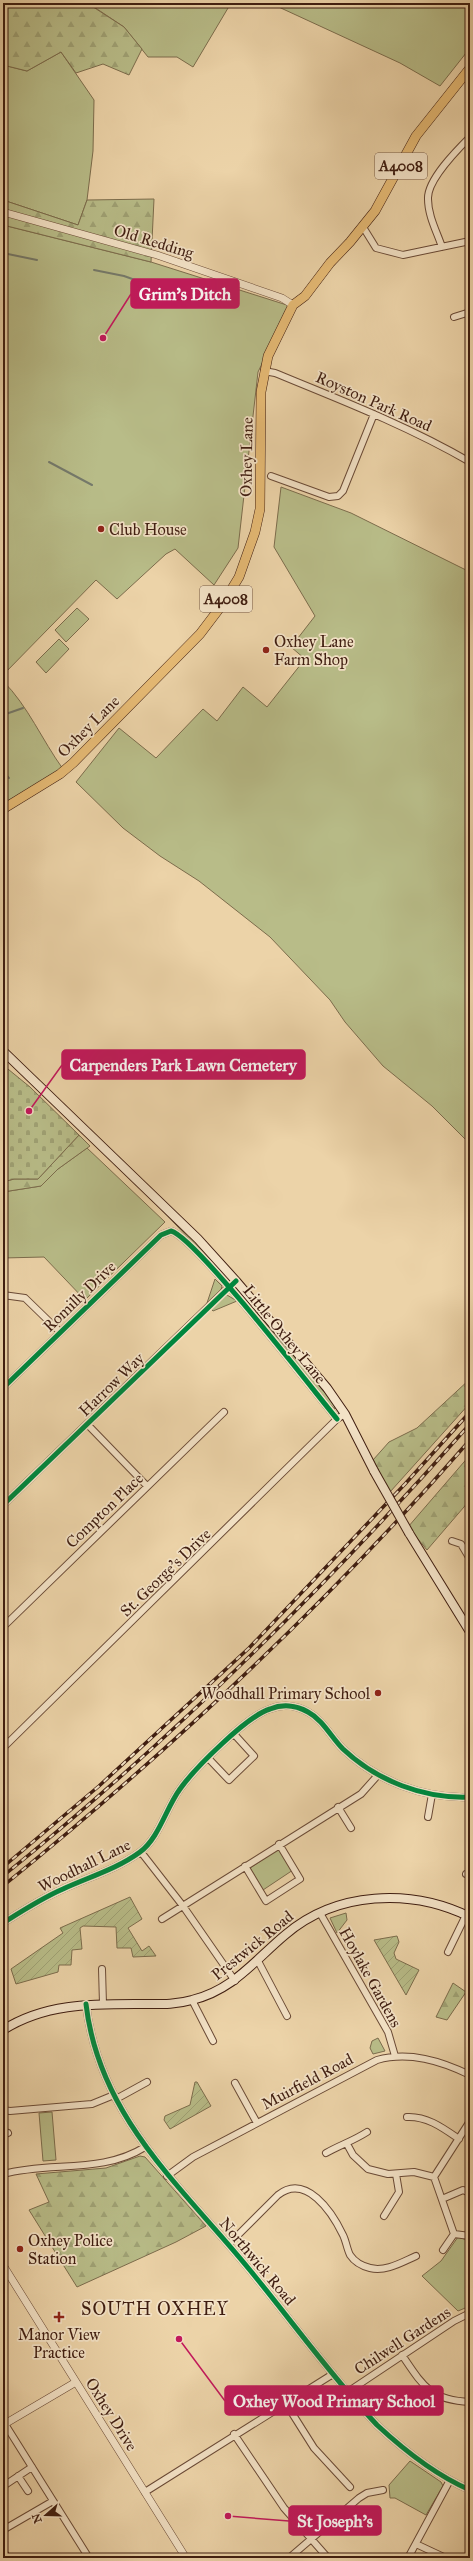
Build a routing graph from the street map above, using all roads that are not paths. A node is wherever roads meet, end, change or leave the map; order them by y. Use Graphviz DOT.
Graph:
graph roads {
  1 [pos="470,68"];
  2 [pos="470,137"];
  3 [pos="3,212"];
  4 [pos="363,227"];
  5 [pos="470,241"];
  6 [pos="442,247"];
  7 [pos="293,305"];
  8 [pos="470,312"];
  9 [pos="454,317"];
  10 [pos="264,370"];
  11 [pos="374,414"];
  12 [pos="470,462"];
  13 [pos="271,476"];
  14 [pos="3,809"];
  15 [pos="3,1051"];
  16 [pos="177,1234"];
  17 [pos="236,1281"];
  18 [pos="229,1287"];
  19 [pos="3,1295"];
  20 [pos="60,1332"];
  21 [pos="3,1388"];
  22 [pos="224,1412"];
  23 [pos="345,1414"];
  24 [pos="337,1419"];
  25 [pos="87,1424"];
  26 [pos="148,1486"];
  27 [pos="3,1505"];
  28 [pos="452,1541"];
  29 [pos="470,1558"];
  30 [pos="3,1627"];
  31 [pos="470,1632"];
  32 [pos="234,1734"];
  33 [pos="3,1748"];
  34 [pos="209,1759"];
  35 [pos="378,1775"];
  36 [pos="432,1794"];
  37 [pos="470,1798"];
  38 [pos="338,1807"];
  39 [pos="428,1817"];
  40 [pos="351,1828"];
  41 [pos="279,1844"];
  42 [pos="141,1852"];
  43 [pos="245,1866"];
  44 [pos="183,1906"];
  45 [pos="320,1913"];
  46 [pos="468,1916"];
  47 [pos="162,1919"];
  48 [pos="3,1923"];
  49 [pos="448,1952"];
  50 [pos="258,1961"];
  51 [pos="102,1969"];
  52 [pos="235,1981"];
  53 [pos="192,2000"];
  54 [pos="86,2004"];
  55 [pos="103,2004"];
  56 [pos="287,2016"];
  57 [pos="3,2030"];
  58 [pos="213,2041"];
  59 [pos="395,2056"];
  60 [pos="470,2075"];
  61 [pos="147,2082"];
  62 [pos="235,2083"];
  63 [pos="115,2097"];
  64 [pos="3,2110"];
  65 [pos="407,2117"];
  66 [pos="470,2121"];
  67 [pos="257,2123"];
  68 [pos="367,2132"];
  69 [pos="459,2139"];
  70 [pos="347,2144"];
  71 [pos="145,2147"];
  72 [pos="326,2152"];
  73 [pos="3,2174"];
  74 [pos="396,2174"];
  75 [pos="167,2176"];
  76 [pos="434,2177"];
  77 [pos="470,2193"];
  78 [pos="442,2200"];
  79 [pos="384,2216"];
  80 [pos="454,2234"];
  81 [pos="470,2236"];
  82 [pos="229,2244"];
  83 [pos="443,2250"];
  84 [pos="416,2256"];
  85 [pos="3,2265"];
  86 [pos="470,2313"];
  87 [pos="402,2355"];
  88 [pos="334,2374"];
  89 [pos="76,2382"];
  90 [pos="349,2391"];
  91 [pos="285,2402"];
  92 [pos="470,2402"];
  93 [pos="4,2425"];
  94 [pos="234,2434"];
  95 [pos="32,2467"];
  96 [pos="18,2476"];
  97 [pos="450,2480"];
  98 [pos="5,2485"];
  99 [pos="350,2487"];
  100 [pos="383,2490"];
  101 [pos="470,2490"];
  102 [pos="28,2491"];
  103 [pos="145,2492"];
  104 [pos="53,2501"];
  105 [pos="3,2530"];
  106 [pos="312,2540"];
  107 [pos="416,2544"];
  108 [pos="3,2551"];
  109 [pos="8,2558"];
  110 [pos="89,2558"];
  111 [pos="186,2558"];
  112 [pos="289,2558"];
  113 [pos="328,2558"];
  114 [pos="408,2558"];
  115 [pos="446,2558"];
  1 -- 4 [label="main road, Oxhey Lane / A4008"];
  2 -- 6 [label="street"];
  3 -- 7 [label="street, Old Redding"];
  4 -- 6 [label="street"];
  4 -- 7 [label="main road, Oxhey Lane / A4008"];
  5 -- 6 [label="street"];
  7 -- 10 [label="main road, Oxhey Lane / A4008"];
  8 -- 9 [label="street"];
  10 -- 11 [label="street, Royston Park Road"];
  10 -- 14 [label="main road, Oxhey Lane / A4008"];
  11 -- 12 [label="street, Royston Park Road"];
  11 -- 13 [label="street"];
  15 -- 17 [label="main road, Little Oxhey Lane"];
  16 -- 18 [label="street, Little Oxhey Lane"];
  16 -- 20 [label="street, Romilly Drive"];
  17 -- 18 [label="street, Harrow Way"];
  17 -- 23 [label="main road, Little Oxhey Lane"];
  18 -- 24 [label="street, Little Oxhey Lane"];
  18 -- 25 [label="street, Harrow Way"];
  19 -- 20 [label="street"];
  20 -- 21 [label="street, Romilly Drive"];
  22 -- 26 [label="street, Compton Place"];
  23 -- 24 [label="street, St. George's Drive"];
  23 -- 31 [label="main road, Little Oxhey Lane, bridge"];
  24 -- 33 [label="street, St. George's Drive"];
  25 -- 26 [label="street"];
  25 -- 27 [label="street, Harrow Way"];
  26 -- 30 [label="street, Compton Place"];
  28 -- 29 [label="street"];
  32 -- 34 [label="street, Woodhall Lane"];
  32 -- 34 [label="street"];
  32 -- 35 [label="street, Woodhall Lane"];
  34 -- 42 [label="street, Woodhall Lane"];
  35 -- 36 [label="street, Woodhall Lane"];
  35 -- 38 [label="street"];
  36 -- 37 [label="street, Woodhall Lane"];
  36 -- 39 [label="street"];
  38 -- 40 [label="street"];
  38 -- 41 [label="street"];
  41 -- 43 [label="street"];
  41 -- 43 [label="street"];
  42 -- 44 [label="street"];
  42 -- 48 [label="street, Woodhall Lane"];
  43 -- 44 [label="street"];
  44 -- 47 [label="street"];
  44 -- 52 [label="street"];
  45 -- 46 [label="main road, Prestwick Road"];
  45 -- 50 [label="main road, Prestwick Road"];
  45 -- 59 [label="street, Hoylake Gardens"];
  46 -- 49 [label="street"];
  50 -- 52 [label="main road, Prestwick Road"];
  50 -- 56 [label="street"];
  51 -- 55 [label="street"];
  52 -- 53 [label="main road, Prestwick Road"];
  53 -- 55 [label="main road, Prestwick Road"];
  53 -- 58 [label="street"];
  54 -- 55 [label="main road, Prestwick Road"];
  54 -- 57 [label="main road, Prestwick Road"];
  54 -- 63 [label="street, Northwick Road"];
  59 -- 60 [label="street, Muirfield Road"];
  59 -- 67 [label="street, Muirfield Road"];
  61 -- 63 [label="street"];
  62 -- 67 [label="street"];
  63 -- 64 [label="street"];
  63 -- 71 [label="street, Northwick Road"];
  65 -- 69 [label="street"];
  66 -- 69 [label="street"];
  67 -- 75 [label="street, Muirfield Road"];
  68 -- 70 [label="street"];
  69 -- 76 [label="street"];
  70 -- 72 [label="street"];
  70 -- 74 [label="street"];
  71 -- 73 [label="street"];
  71 -- 75 [label="street, Northwick Road"];
  74 -- 76 [label="street"];
  74 -- 79 [label="street"];
  75 -- 82 [label="street, Northwick Road"];
  76 -- 78 [label="street"];
  77 -- 78 [label="street"];
  78 -- 80 [label="street"];
  80 -- 81 [label="street"];
  80 -- 83 [label="street"];
  82 -- 84 [label="street"];
  82 -- 88 [label="street, Northwick Road"];
  85 -- 89 [label="street, Oxhey Drive"];
  86 -- 87 [label="street, Chilwell Gardens"];
  87 -- 90 [label="street, Chilwell Gardens"];
  87 -- 92 [label="street"];
  88 -- 90 [label="street, Northwick Road"];
  88 -- 91 [label="street"];
  89 -- 93 [label="street"];
  89 -- 103 [label="street, Oxhey Drive"];
  90 -- 97 [label="street, Northwick Road"];
  91 -- 94 [label="street"];
  91 -- 99 [label="street"];
  93 -- 95 [label="street"];
  94 -- 103 [label="street"];
  94 -- 106 [label="street"];
  95 -- 96 [label="street"];
  95 -- 104 [label="street"];
  96 -- 98 [label="street"];
  96 -- 102 [label="street"];
  97 -- 101 [label="street, Northwick Road"];
  97 -- 107 [label="street"];
  100 -- 106 [label="street"];
  103 -- 111 [label="street, Oxhey Drive"];
  104 -- 105 [label="street"];
  104 -- 110 [label="street"];
  106 -- 112 [label="street"];
  106 -- 113 [label="street"];
  107 -- 114 [label="street"];
  107 -- 115 [label="street"];
  108 -- 109 [label="street"];
}
